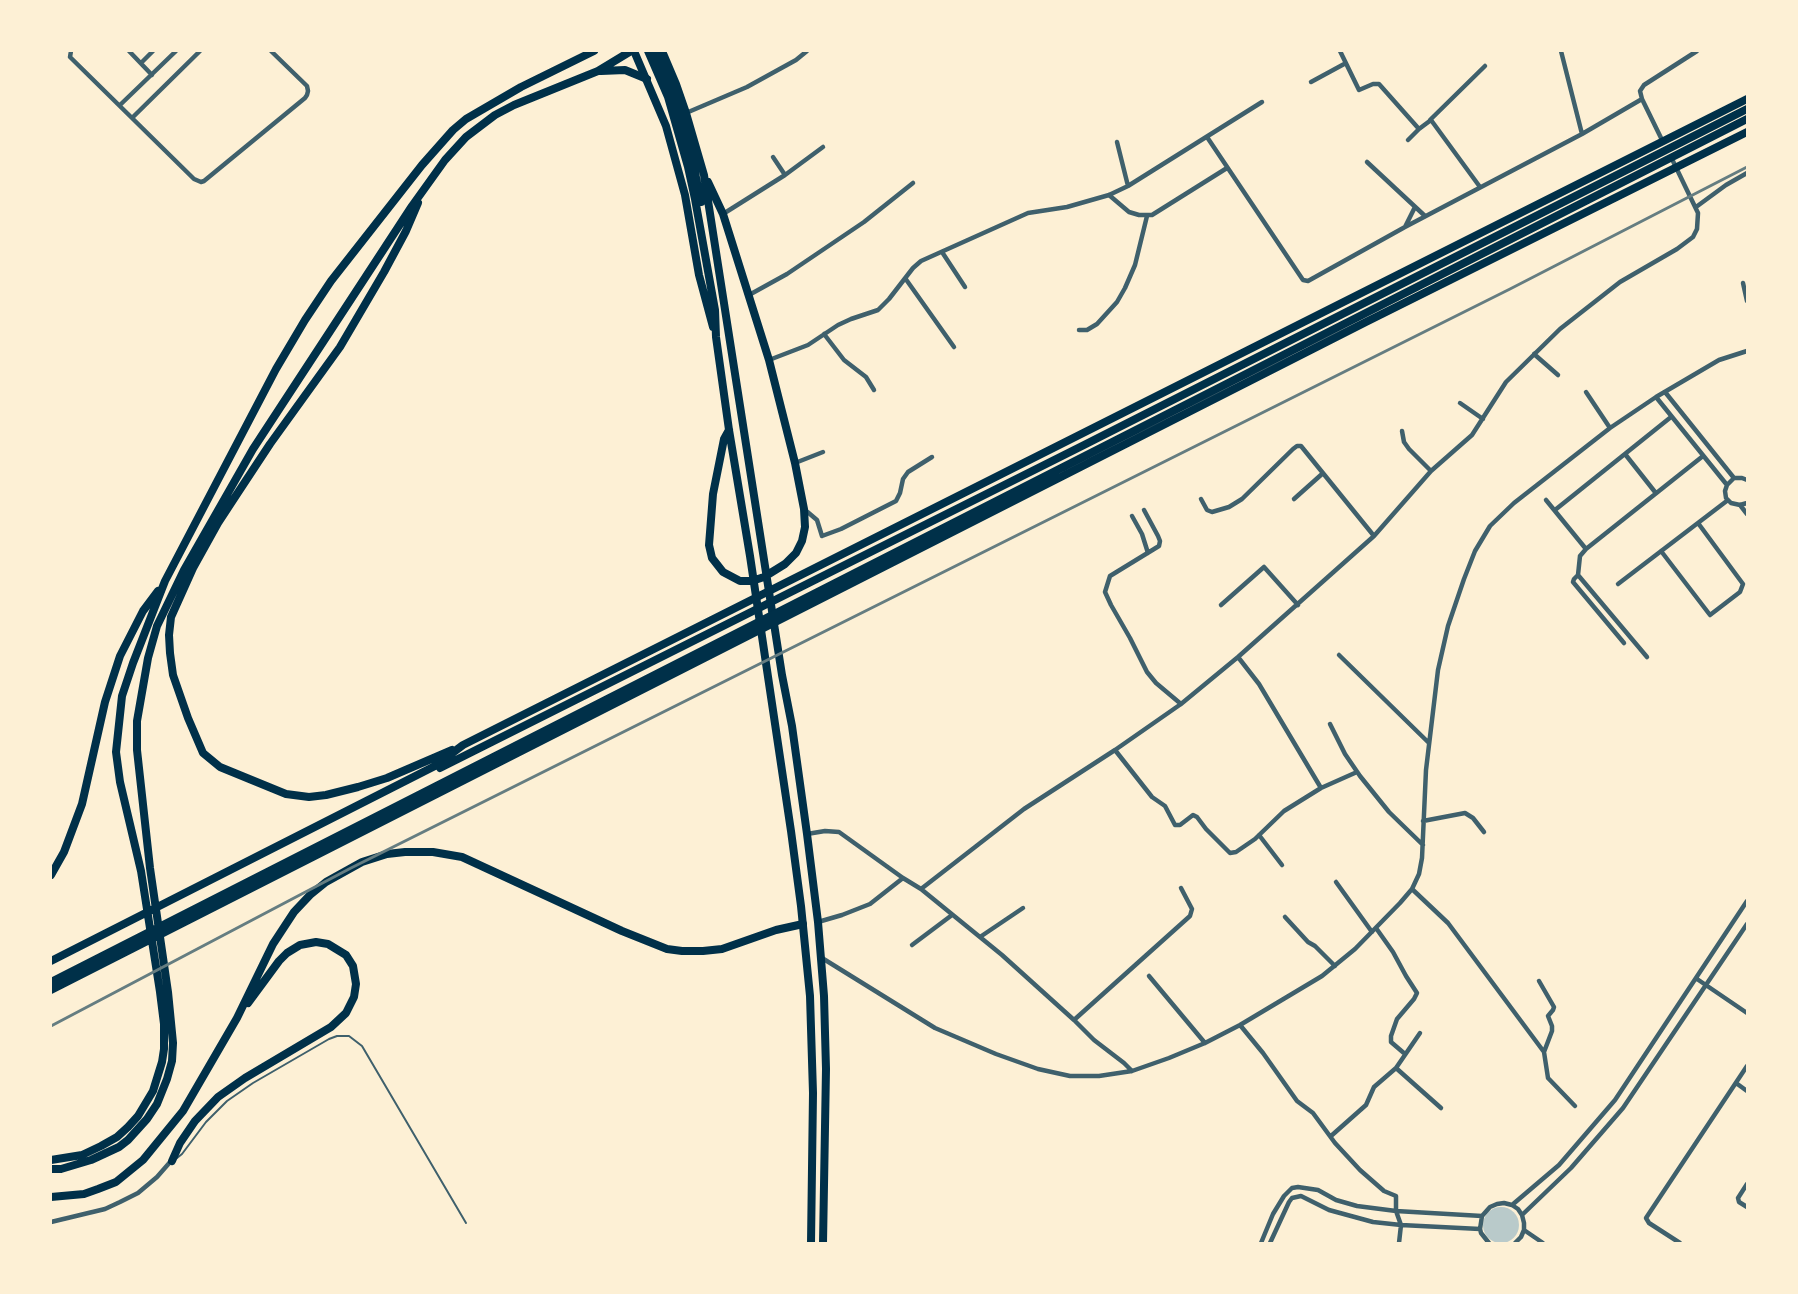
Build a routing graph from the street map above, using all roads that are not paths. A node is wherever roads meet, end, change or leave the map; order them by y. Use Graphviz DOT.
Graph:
graph roads {
  1 [pos="71,51"];
  2 [pos="129,51"];
  3 [pos="153,51"];
  4 [pos="176,51"];
  5 [pos="200,51"];
  6 [pos="271,51"];
  7 [pos="633,51"];
  8 [pos="648,51"];
  9 [pos="654,51"];
  10 [pos="807,51"];
  11 [pos="1340,51"];
  12 [pos="1561,51"];
  13 [pos="1697,51"];
  14 [pos="592,52"];
  15 [pos="663,54"];
  16 [pos="141,63"];
  17 [pos="1346,63"];
  18 [pos="1485,66"];
  19 [pos="642,67"];
  20 [pos="598,71"];
  21 [pos="152,75"];
  22 [pos="647,79"];
  23 [pos="1311,82"];
  24 [pos="1747,99"];
  25 [pos="1262,102"];
  26 [pos="1643,102"];
  27 [pos="120,105"];
  28 [pos="1747,109"];
  29 [pos="686,113"];
  30 [pos="133,117"];
  31 [pos="1747,119"];
  32 [pos="1430,120"];
  33 [pos="1419,129"];
  34 [pos="1747,132"];
  35 [pos="1582,134"];
  36 [pos="1207,137"];
  37 [pos="1408,140"];
  38 [pos="1117,142"];
  39 [pos="822,147"];
  40 [pos="773,157"];
  41 [pos="1366,162"];
  42 [pos="1227,168"];
  43 [pos="1747,173"];
  44 [pos="704,175"];
  45 [pos="785,175"];
  46 [pos="913,183"];
  47 [pos="1128,186"];
  48 [pos="1480,186"];
  49 [pos="423,191"];
  50 [pos="1109,195"];
  51 [pos="1415,207"];
  52 [pos="1696,207"];
  53 [pos="723,214"];
  54 [pos="1147,216"];
  55 [pos="1425,216"];
  56 [pos="1405,227"];
  57 [pos="942,252"];
  58 [pos="905,278"];
  59 [pos="1743,283"];
  60 [pos="965,288"];
  61 [pos="749,295"];
  62 [pos="1747,300"];
  63 [pos="717,309"];
  64 [pos="1079,330"];
  65 [pos="824,333"];
  66 [pos="716,337"];
  67 [pos="730,338"];
  68 [pos="954,347"];
  69 [pos="1747,351"];
  70 [pos="1534,354"];
  71 [pos="769,360"];
  72 [pos="1558,375"];
  73 [pos="874,390"];
  74 [pos="1586,392"];
  75 [pos="1665,392"];
  76 [pos="1656,397"];
  77 [pos="1460,403"];
  78 [pos="1671,417"];
  79 [pos="1483,419"];
  80 [pos="1610,428"];
  81 [pos="729,430"];
  82 [pos="1402,431"];
  83 [pos="823,452"];
  84 [pos="1625,454"];
  85 [pos="1703,456"];
  86 [pos="932,457"];
  87 [pos="795,463"];
  88 [pos="1431,471"];
  89 [pos="1322,474"];
  90 [pos="1734,478"];
  91 [pos="1747,480"];
  92 [pos="1727,484"];
  93 [pos="1655,492"];
  94 [pos="1200,499"];
  95 [pos="1294,499"];
  96 [pos="1546,500"];
  97 [pos="1728,500"];
  98 [pos="1747,503"];
  99 [pos="1740,506"];
  100 [pos="804,509"];
  101 [pos="1144,510"];
  102 [pos="1555,510"];
  103 [pos="1747,514"];
  104 [pos="1132,516"];
  105 [pos="1698,524"];
  106 [pos="1374,536"];
  107 [pos="1586,549"];
  108 [pos="1661,551"];
  109 [pos="1148,553"];
  110 [pos="1578,574"];
  111 [pos="165,581"];
  112 [pos="1618,584"];
  113 [pos="1221,605"];
  114 [pos="1298,605"];
  115 [pos="1624,643"];
  116 [pos="1339,655"];
  117 [pos="1238,657"];
  118 [pos="1647,657"];
  119 [pos="1181,704"];
  120 [pos="1330,724"];
  121 [pos="1429,743"];
  122 [pos="463,746"];
  123 [pos="1115,750"];
  124 [pos="1357,772"];
  125 [pos="1321,788"];
  126 [pos="1423,821"];
  127 [pos="1484,832"];
  128 [pos="807,834"];
  129 [pos="1259,835"];
  130 [pos="1423,845"];
  131 [pos="1282,865"];
  132 [pos="145,869"];
  133 [pos="51,875"];
  134 [pos="903,878"];
  135 [pos="1336,882"];
  136 [pos="1180,888"];
  137 [pos="921,889"];
  138 [pos="1412,889"];
  139 [pos="1747,902"];
  140 [pos="1023,908"];
  141 [pos="952,915"];
  142 [pos="1285,917"];
  143 [pos="818,922"];
  144 [pos="803,924"];
  145 [pos="1747,924"];
  146 [pos="1374,930"];
  147 [pos="981,937"];
  148 [pos="912,945"];
  149 [pos="822,958"];
  150 [pos="807,961"];
  151 [pos="51,962"];
  152 [pos="1335,966"];
  153 [pos="1149,976"];
  154 [pos="1697,979"];
  155 [pos="1539,981"];
  156 [pos="51,982"];
  157 [pos="1706,986"];
  158 [pos="51,990"];
  159 [pos="164,992"];
  160 [pos="1747,1013"];
  161 [pos="237,1018"];
  162 [pos="1074,1020"];
  163 [pos="1240,1025"];
  164 [pos="1420,1033"];
  165 [pos="1205,1043"];
  166 [pos="1544,1052"];
  167 [pos="1405,1054"];
  168 [pos="1747,1066"];
  169 [pos="1396,1068"];
  170 [pos="1132,1071"];
  171 [pos="1736,1083"];
  172 [pos="1747,1091"];
  173 [pos="1575,1106"];
  174 [pos="1441,1108"];
  175 [pos="1330,1136"];
  176 [pos="51,1160"];
  177 [pos="172,1161"];
  178 [pos="51,1169"];
  179 [pos="1747,1184"];
  180 [pos="51,1197"];
  181 [pos="1512,1205"];
  182 [pos="1747,1207"];
  183 [pos="1396,1211"];
  184 [pos="1522,1215"];
  185 [pos="1482,1216"];
  186 [pos="51,1222"];
  187 [pos="466,1223"];
  188 [pos="1401,1226"];
  189 [pos="1480,1229"];
  190 [pos="1524,1230"];
  191 [pos="811,1243"];
  192 [pos="824,1243"];
  193 [pos="1261,1243"];
  194 [pos="1270,1243"];
  195 [pos="1399,1243"];
  196 [pos="1489,1243"];
  197 [pos="1516,1243"];
  198 [pos="1543,1243"];
  199 [pos="1680,1243"];
  1 -- 27 [label="street"];
  2 -- 16 [label="street"];
  3 -- 16 [label="street"];
  4 -- 21 [label="street"];
  5 -- 30 [label="street"];
  6 -- 30 [label="street"];
  7 -- 19 [label="main road"];
  7 -- 20 [label="highway"];
  8 -- 63 [label="main road"];
  9 -- 63 [label="main road"];
  10 -- 29 [label="street"];
  11 -- 17 [label="street"];
  12 -- 35 [label="street"];
  13 -- 26 [label="street"];
  14 -- 111 [label="highway"];
  15 -- 19 [label="main road"];
  15 -- 29 [label="main road"];
  16 -- 21 [label="street"];
  17 -- 23 [label="street"];
  17 -- 33 [label="street"];
  18 -- 32 [label="street"];
  19 -- 22 [label="main road"];
  20 -- 22 [label="highway"];
  20 -- 49 [label="highway"];
  21 -- 27 [label="street"];
  22 -- 66 [label="main road"];
  24 -- 122 [label="highway"];
  25 -- 36 [label="street"];
  26 -- 35 [label="street"];
  26 -- 52 [label="street"];
  27 -- 30 [label="street"];
  28 -- 151 [label="highway"];
  29 -- 44 [label="main road"];
  31 -- 156 [label="highway"];
  32 -- 33 [label="street"];
  32 -- 48 [label="street"];
  33 -- 37 [label="street"];
  34 -- 158 [label="highway"];
  35 -- 48 [label="street"];
  36 -- 42 [label="street"];
  36 -- 47 [label="street"];
  38 -- 47 [label="street"];
  39 -- 45 [label="street"];
  40 -- 45 [label="street"];
  41 -- 51 [label="street"];
  42 -- 54 [label="street"];
  42 -- 56 [label="street"];
  43 -- 52 [label="street"];
  44 -- 53 [label="main road"];
  44 -- 67 [label="main road"];
  45 -- 53 [label="street"];
  46 -- 61 [label="street"];
  47 -- 50 [label="street"];
  48 -- 55 [label="street"];
  49 -- 122 [label="highway"];
  49 -- 132 [label="highway"];
  50 -- 54 [label="street"];
  50 -- 57 [label="street"];
  51 -- 55 [label="street"];
  51 -- 56 [label="street"];
  52 -- 70 [label="street"];
  53 -- 61 [label="main road"];
  54 -- 64 [label="street"];
  55 -- 56 [label="street"];
  57 -- 58 [label="street"];
  57 -- 60 [label="street"];
  58 -- 65 [label="street"];
  58 -- 68 [label="street"];
  59 -- 62 [label="street"];
  61 -- 71 [label="main road"];
  63 -- 66 [label="main road"];
  63 -- 67 [label="main road"];
  65 -- 71 [label="street"];
  65 -- 73 [label="street"];
  66 -- 81 [label="main road"];
  67 -- 128 [label="main road"];
  69 -- 75 [label="street"];
  70 -- 72 [label="street"];
  70 -- 79 [label="street"];
  71 -- 87 [label="main road"];
  74 -- 80 [label="street"];
  75 -- 76 [label="street"];
  75 -- 90 [label="street"];
  76 -- 78 [label="street"];
  76 -- 80 [label="street"];
  77 -- 79 [label="street"];
  78 -- 84 [label="street"];
  78 -- 85 [label="street"];
  79 -- 88 [label="street"];
  80 -- 121 [label="street"];
  81 -- 100 [label="main road"];
  81 -- 144 [label="main road"];
  82 -- 88 [label="street"];
  83 -- 87 [label="street"];
  84 -- 93 [label="street"];
  84 -- 102 [label="street"];
  85 -- 92 [label="street"];
  85 -- 93 [label="street"];
  86 -- 100 [label="street"];
  87 -- 100 [label="main road"];
  88 -- 106 [label="street"];
  89 -- 94 [label="street"];
  89 -- 95 [label="street"];
  89 -- 106 [label="street"];
  90 -- 91 [label="street"];
  90 -- 92 [label="street"];
  92 -- 97 [label="street"];
  93 -- 107 [label="street"];
  96 -- 102 [label="street"];
  97 -- 99 [label="street"];
  97 -- 105 [label="street"];
  98 -- 99 [label="street"];
  99 -- 103 [label="street"];
  101 -- 109 [label="street"];
  102 -- 107 [label="street"];
  104 -- 109 [label="street"];
  105 -- 108 [label="street"];
  105 -- 108 [label="street"];
  106 -- 114 [label="street"];
  107 -- 110 [label="street"];
  108 -- 112 [label="street"];
  109 -- 119 [label="street"];
  110 -- 115 [label="street"];
  110 -- 118 [label="street"];
  111 -- 132 [label="highway"];
  111 -- 133 [label="highway"];
  113 -- 114 [label="street"];
  114 -- 117 [label="street"];
  116 -- 121 [label="street"];
  117 -- 119 [label="street"];
  117 -- 125 [label="street"];
  119 -- 123 [label="street"];
  120 -- 124 [label="street"];
  121 -- 126 [label="street"];
  122 -- 151 [label="highway"];
  123 -- 129 [label="street"];
  123 -- 137 [label="street"];
  124 -- 125 [label="street"];
  124 -- 130 [label="street"];
  125 -- 129 [label="street"];
  126 -- 127 [label="street"];
  126 -- 130 [label="street"];
  128 -- 134 [label="street"];
  128 -- 143 [label="main road"];
  129 -- 131 [label="street"];
  130 -- 138 [label="street"];
  132 -- 159 [label="highway"];
  134 -- 137 [label="street"];
  134 -- 143 [label="street"];
  135 -- 146 [label="street"];
  136 -- 162 [label="street"];
  137 -- 141 [label="street"];
  138 -- 146 [label="street"];
  138 -- 166 [label="street"];
  139 -- 154 [label="street"];
  140 -- 147 [label="street"];
  141 -- 147 [label="street"];
  141 -- 148 [label="street"];
  142 -- 152 [label="street"];
  143 -- 149 [label="main road"];
  144 -- 150 [label="main road"];
  144 -- 161 [label="highway"];
  145 -- 157 [label="street"];
  146 -- 152 [label="street"];
  146 -- 167 [label="street"];
  147 -- 162 [label="street"];
  149 -- 150 [label="main road"];
  149 -- 170 [label="street"];
  149 -- 192 [label="main road"];
  150 -- 191 [label="main road"];
  152 -- 163 [label="street"];
  153 -- 165 [label="street"];
  154 -- 157 [label="street"];
  154 -- 181 [label="street"];
  155 -- 166 [label="street"];
  157 -- 160 [label="street"];
  157 -- 184 [label="street"];
  159 -- 176 [label="highway"];
  159 -- 178 [label="highway"];
  161 -- 177 [label="highway"];
  161 -- 180 [label="highway"];
  162 -- 170 [label="street"];
  163 -- 165 [label="street"];
  163 -- 175 [label="street"];
  164 -- 167 [label="street"];
  165 -- 170 [label="street"];
  166 -- 173 [label="street"];
  167 -- 169 [label="street"];
  168 -- 171 [label="street"];
  169 -- 174 [label="street"];
  169 -- 175 [label="street"];
  171 -- 172 [label="street"];
  171 -- 199 [label="street"];
  175 -- 183 [label="street"];
  177 -- 186 [label="street"];
  177 -- 187 [label="lane"];
  179 -- 182 [label="street"];
  181 -- 184 [label="street"];
  181 -- 185 [label="street"];
  183 -- 185 [label="street"];
  183 -- 188 [label="street"];
  183 -- 193 [label="street"];
  184 -- 190 [label="street"];
  185 -- 189 [label="street"];
  188 -- 189 [label="street"];
  188 -- 194 [label="street"];
  188 -- 195 [label="street"];
  189 -- 196 [label="street"];
  190 -- 197 [label="street"];
  190 -- 198 [label="street"];
}
